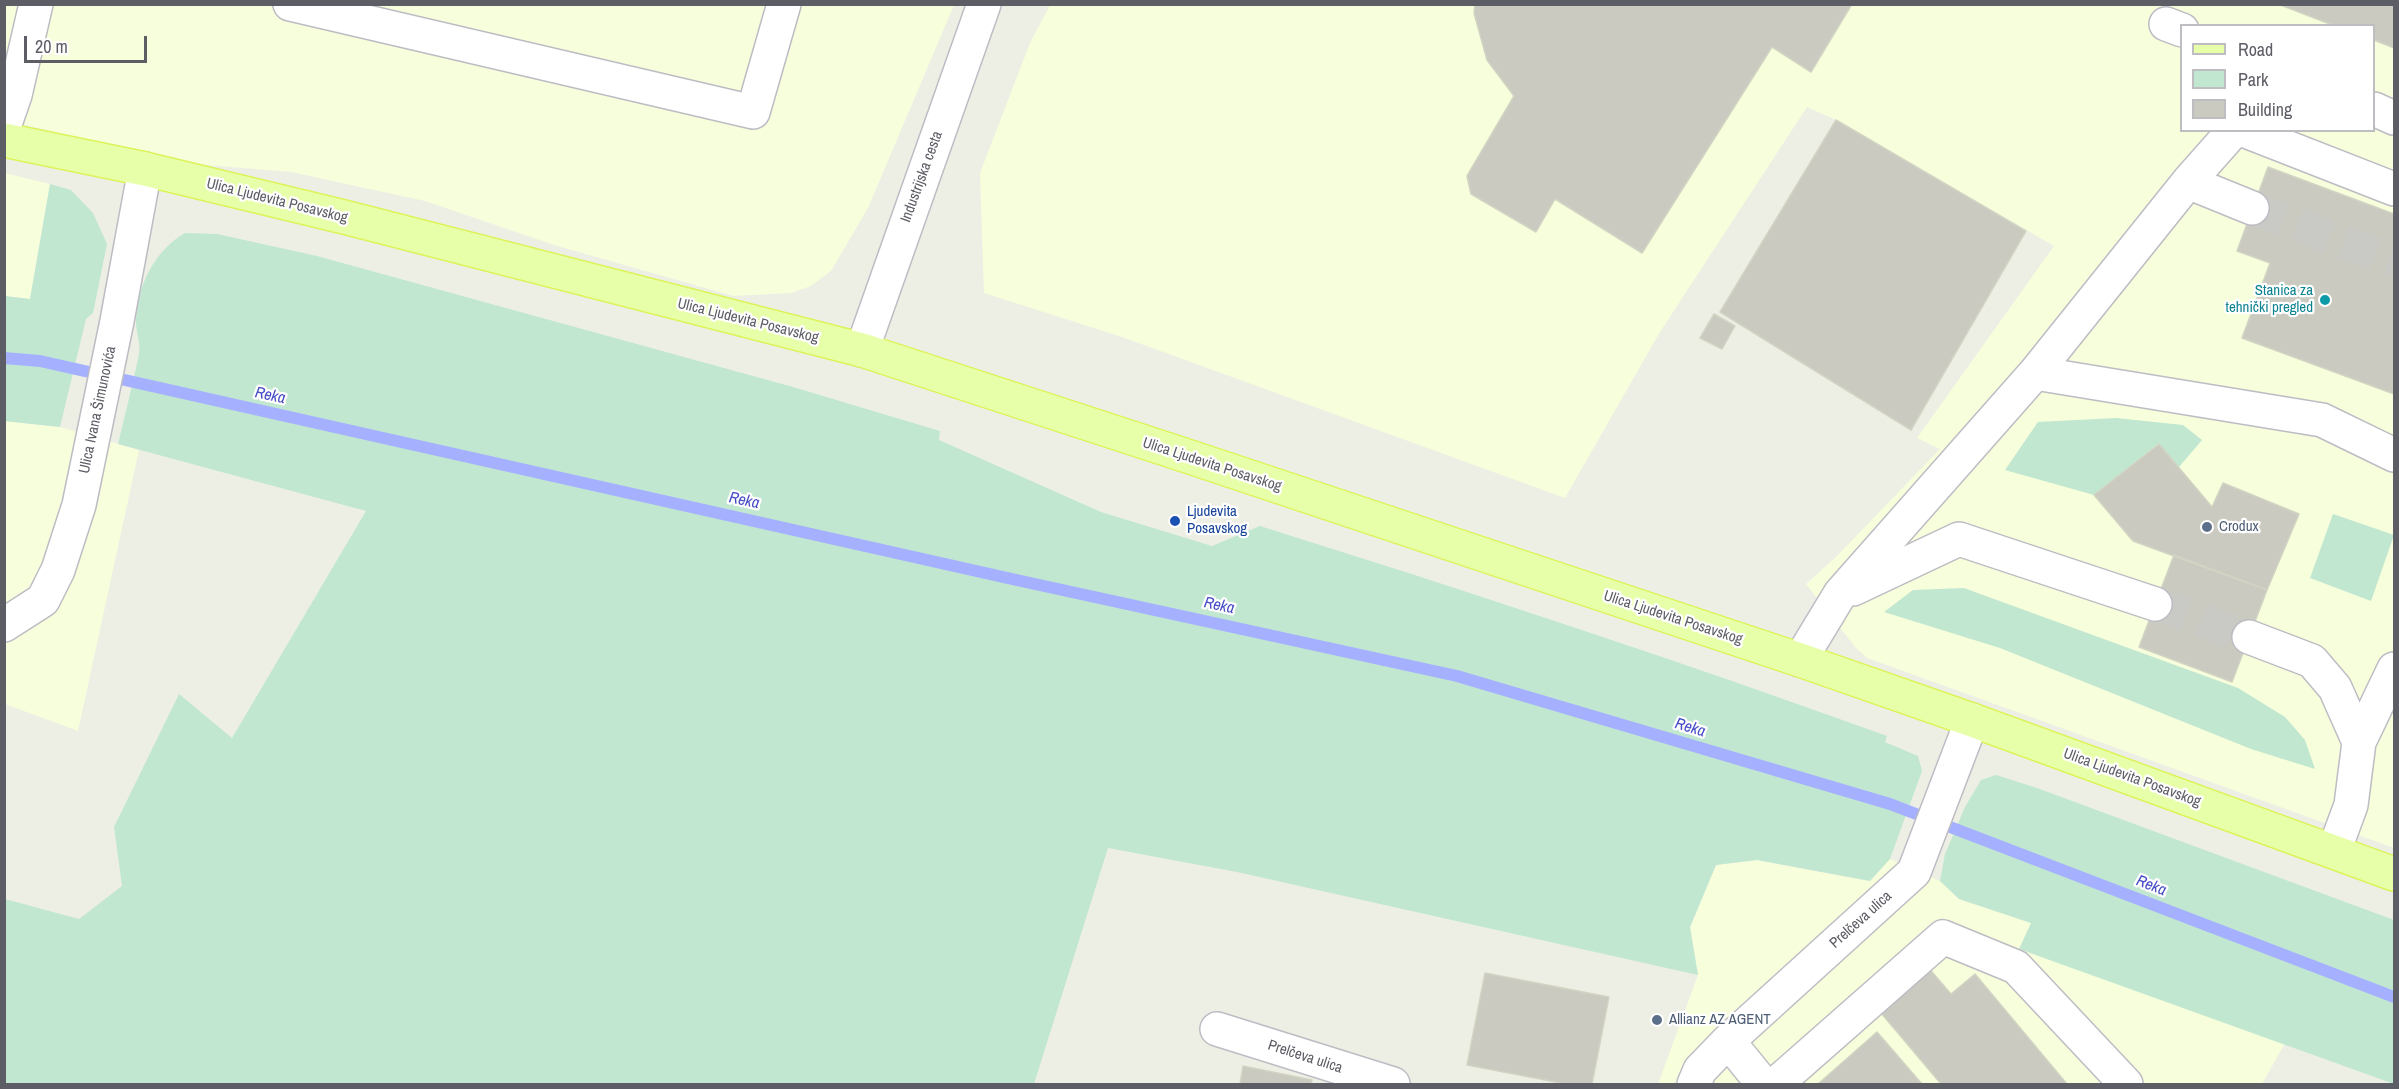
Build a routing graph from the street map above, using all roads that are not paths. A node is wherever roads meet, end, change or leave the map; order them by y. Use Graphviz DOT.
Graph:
graph roads {
  1 [pos="36,4"];
  2 [pos="290,4"];
  3 [pos="784,4"];
  4 [pos="984,4"];
  5 [pos="2375,110"];
  6 [pos="2394,118"];
  7 [pos="4,127"];
  8 [pos="2232,132"];
  9 [pos="2247,132"];
  10 [pos="4,140"];
  11 [pos="145,169"];
  12 [pos="2188,182"];
  13 [pos="2394,189"];
  14 [pos="2252,208"];
  15 [pos="861,350"];
  16 [pos="2035,373"];
  17 [pos="2394,455"];
  18 [pos="1840,594"];
  19 [pos="2155,604"];
  20 [pos="4,625"];
  21 [pos="2249,637"];
  22 [pos="1800,660"];
  23 [pos="2394,669"];
  24 [pos="1972,720"];
  25 [pos="2359,742"];
  26 [pos="2334,851"];
  27 [pos="2394,874"];
  28 [pos="1217,1029"];
  29 [pos="1728,1041"];
  30 [pos="1393,1084"];
  31 [pos="1694,1084"];
  32 [pos="1763,1084"];
  33 [pos="1776,1084"];
  34 [pos="2126,1084"];
  1 -- 7 [label="street"];
  2 -- 3 [label="street"];
  4 -- 15 [label="street, Industrijska cesta"];
  5 -- 6 [label="street"];
  8 -- 12 [label="street"];
  9 -- 13 [label="street"];
  10 -- 11 [label="main road, Ulica Ljudevita Posavskog"];
  11 -- 15 [label="main road, Ulica Ljudevita Posavskog"];
  11 -- 20 [label="street, Ulica Ivana Šimunovića"];
  12 -- 14 [label="street"];
  12 -- 16 [label="street"];
  15 -- 22 [label="main road, Ulica Ljudevita Posavskog"];
  16 -- 17 [label="street"];
  16 -- 18 [label="street"];
  18 -- 19 [label="street"];
  18 -- 22 [label="street"];
  21 -- 25 [label="street"];
  22 -- 24 [label="main road, Ulica Ljudevita Posavskog"];
  23 -- 25 [label="street"];
  24 -- 26 [label="main road, Ulica Ljudevita Posavskog"];
  24 -- 29 [label="street, Prelčeva ulica"];
  25 -- 26 [label="street"];
  26 -- 27 [label="main road, Ulica Ljudevita Posavskog"];
  28 -- 30 [label="street, Prelčeva ulica"];
  29 -- 31 [label="street, Prelčeva ulica"];
  29 -- 32 [label="street"];
  33 -- 34 [label="street"];
}
